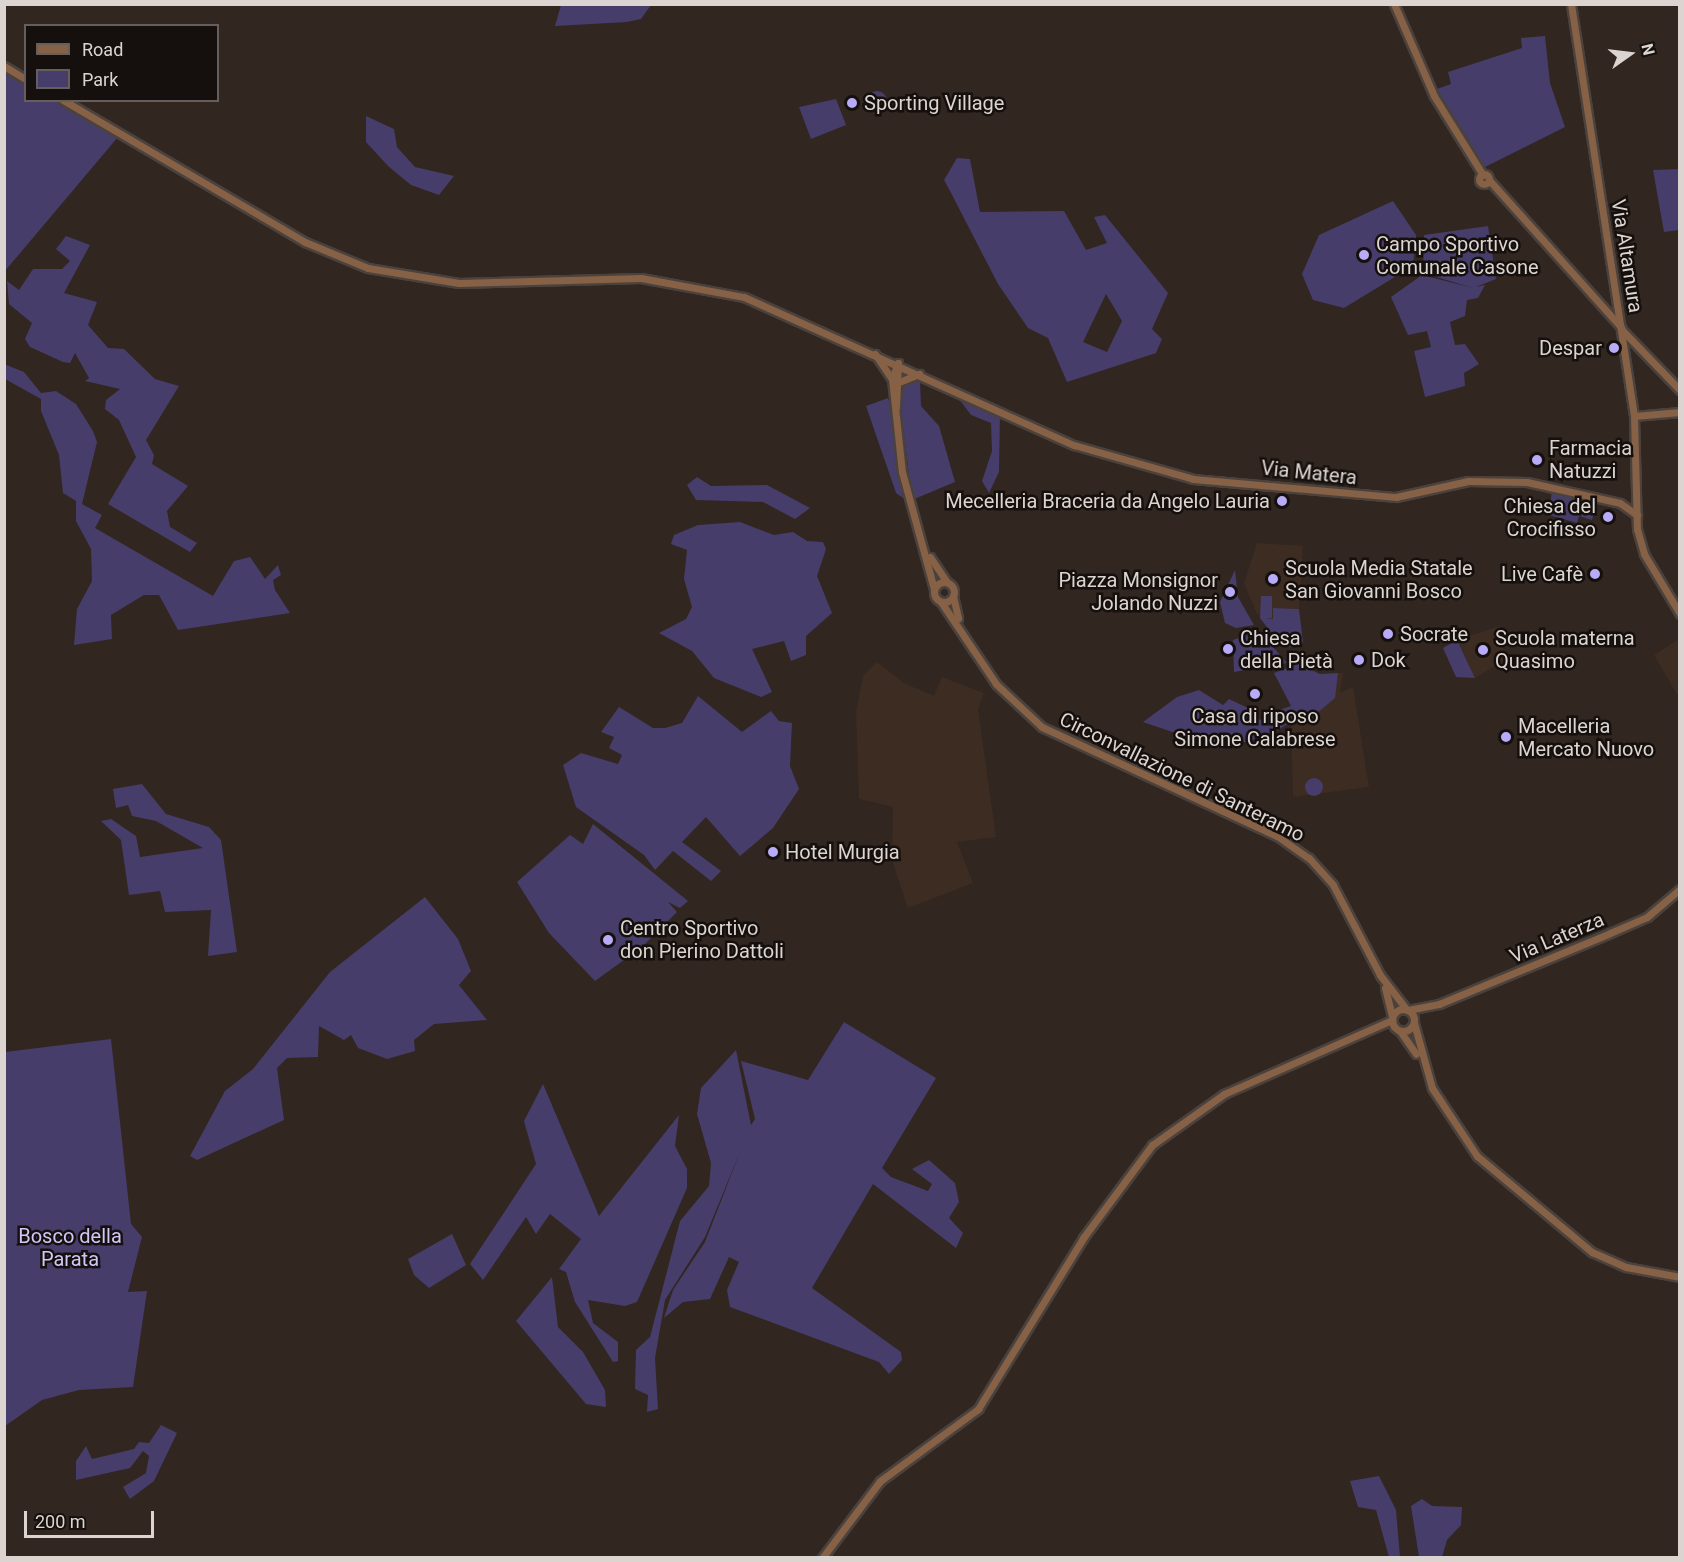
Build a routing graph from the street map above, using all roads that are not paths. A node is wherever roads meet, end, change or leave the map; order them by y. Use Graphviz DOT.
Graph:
graph roads {
  1 [pos="1394,4"];
  2 [pos="1571,4"];
  3 [pos="4,66"];
  4 [pos="24,78"];
  5 [pos="66,102"];
  6 [pos="1622,328"];
  7 [pos="871,350"];
  8 [pos="898,363"];
  9 [pos="921,374"];
  10 [pos="895,380"];
  11 [pos="1680,390"];
  12 [pos="1680,412"];
  13 [pos="1634,416"];
  14 [pos="1636,494"];
  15 [pos="1621,503"];
  16 [pos="1637,511"];
  17 [pos="919,536"];
  18 [pos="947,582"];
  19 [pos="934,589"];
  20 [pos="953,596"];
  21 [pos="941,602"];
  22 [pos="1680,614"];
  23 [pos="974,650"];
  24 [pos="1680,889"];
  25 [pos="1380,975"];
  26 [pos="1439,1004"];
  27 [pos="1407,1010"];
  28 [pos="1392,1018"];
  29 [pos="1414,1023"];
  30 [pos="1377,1031"];
  31 [pos="1399,1031"];
  32 [pos="1423,1068"];
  33 [pos="1680,1277"];
  34 [pos="822,1557"];
  1 -- 6 [label="main road"];
  2 -- 6 [label="main road, Via Altamura"];
  3 -- 4 [label="main road"];
  5 -- 7 [label="main road, Via Matera"];
  6 -- 11 [label="main road"];
  6 -- 13 [label="main road, Via Altamura"];
  7 -- 8 [label="main road, Via Matera"];
  7 -- 10 [label="main road"];
  8 -- 9 [label="main road, Via Matera"];
  8 -- 10 [label="main road"];
  9 -- 10 [label="main road"];
  9 -- 15 [label="main road, Via Matera"];
  10 -- 17 [label="main road"];
  12 -- 13 [label="main road"];
  13 -- 14 [label="main road, Via Altamura"];
  14 -- 15 [label="main road"];
  14 -- 16 [label="main road, Via Altamura"];
  15 -- 16 [label="main road"];
  16 -- 22 [label="main road, Via Altamura"];
  17 -- 18 [label="main road"];
  17 -- 19 [label="main road"];
  18 -- 19 [label="main road"];
  18 -- 20 [label="main road, Circonvallazione di Santeramo"];
  19 -- 21 [label="main road, Circonvallazione di Santeramo"];
  20 -- 21 [label="main road"];
  20 -- 23 [label="main road, Circonvallazione di Santeramo"];
  21 -- 23 [label="main road, Circonvallazione di Santeramo"];
  23 -- 25 [label="main road, Circonvallazione di Santeramo"];
  24 -- 26 [label="main road, Via Laterza"];
  25 -- 27 [label="main road, Circonvallazione di Santeramo"];
  25 -- 28 [label="main road, Circonvallazione di Santeramo"];
  26 -- 27 [label="main road"];
  26 -- 29 [label="main road"];
  27 -- 28 [label="main road"];
  27 -- 29 [label="main road, Circonvallazione di Santeramo"];
  28 -- 30 [label="main road"];
  28 -- 31 [label="main road, Circonvallazione di Santeramo"];
  29 -- 31 [label="main road"];
  29 -- 32 [label="main road"];
  30 -- 31 [label="main road"];
  30 -- 34 [label="main road"];
  31 -- 32 [label="main road"];
  32 -- 33 [label="main road"];
}
